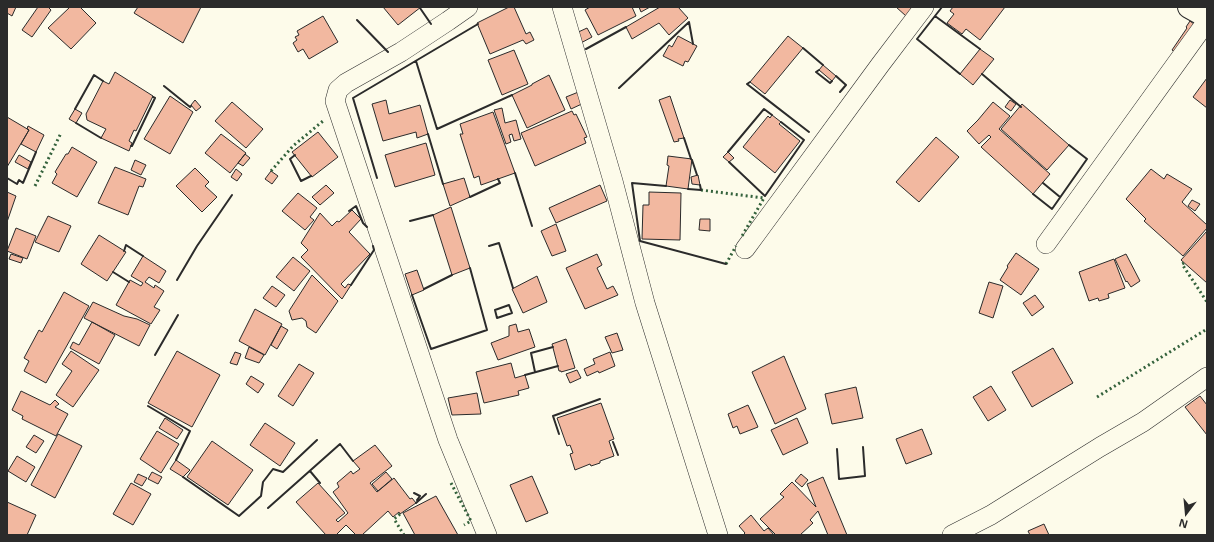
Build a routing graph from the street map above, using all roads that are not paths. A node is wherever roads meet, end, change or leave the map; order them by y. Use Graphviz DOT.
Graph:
graph roads {
  1 [pos="468,7"];
  2 [pos="562,7"];
  3 [pos="924,7"];
  4 [pos="1189,7"];
  5 [pos="1207,17"];
  6 [pos="1207,22"];
  7 [pos="1046,244"];
  8 [pos="744,249"];
  9 [pos="1207,377"];
  10 [pos="487,535"];
  11 [pos="718,535"];
  12 [pos="952,535"];
  1 -- 10 [label="street"];
  2 -- 11 [label="street"];
  3 -- 8 [label="street"];
  4 -- 5 [label="main road"];
  6 -- 7 [label="street"];
  9 -- 12 [label="street"];
}
